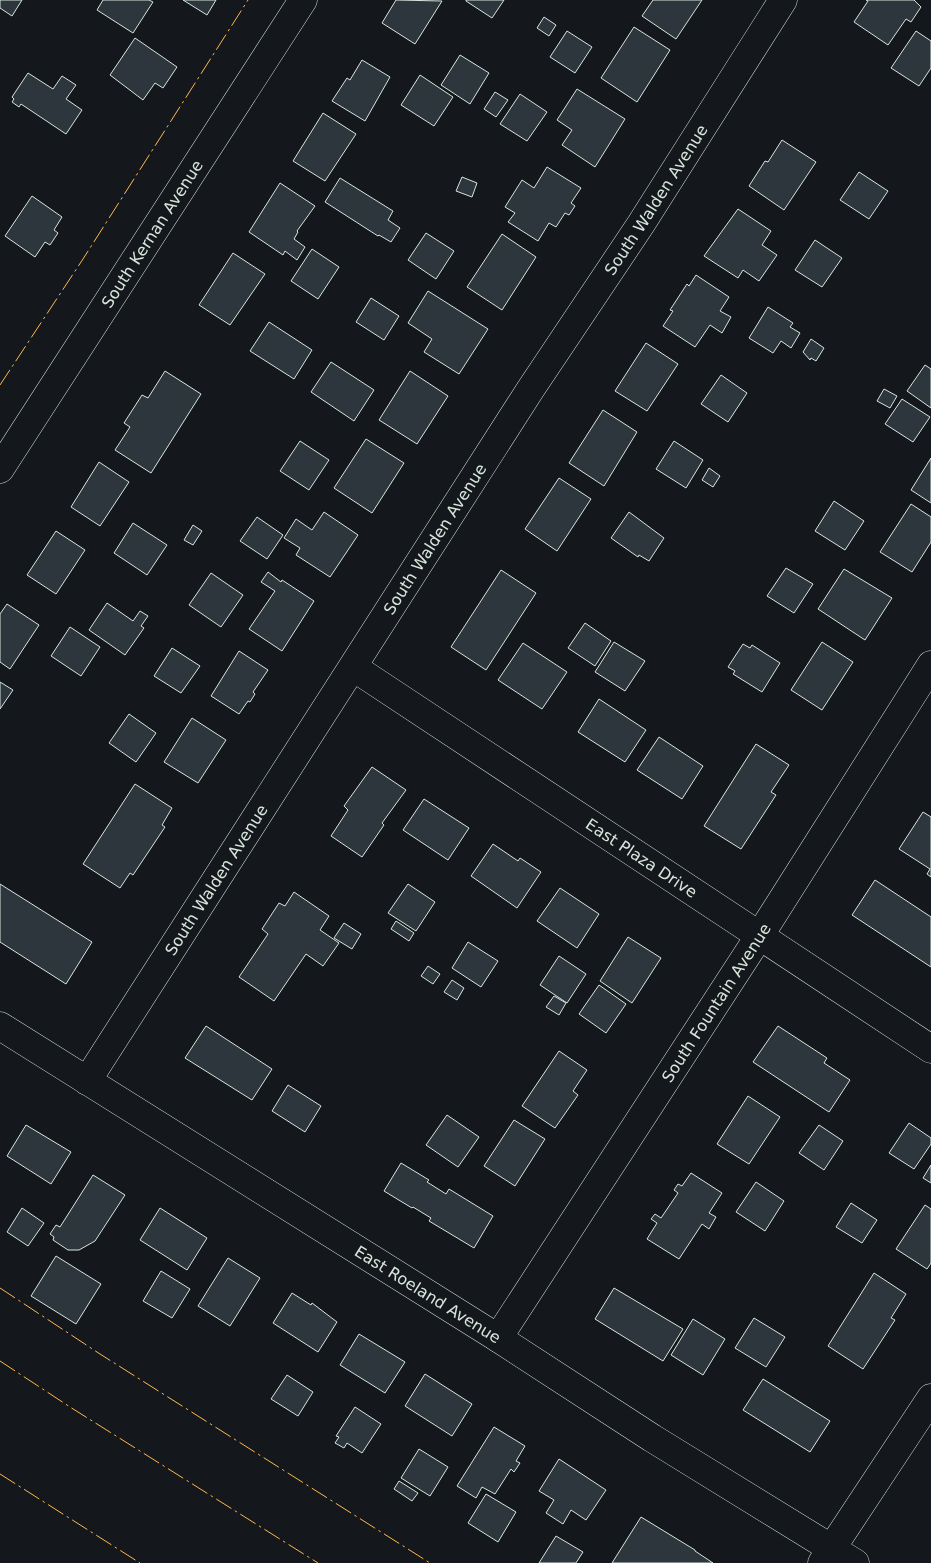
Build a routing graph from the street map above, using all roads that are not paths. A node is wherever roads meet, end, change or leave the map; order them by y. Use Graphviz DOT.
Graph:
graph roads {
  1 [pos="304,0"];
  2 [pos="783,0"];
  3 [pos="0,469"];
  4 [pos="931,665"];
  5 [pos="353,667"];
  6 [pos="760,935"];
  7 [pos="0,1026"];
  8 [pos="931,1049"];
  9 [pos="87,1081"];
  10 [pos="498,1338"];
  11 [pos="931,1398"];
  12 [pos="827,1555"];
  13 [pos="855,1563"];
  1 -- 3 [label="street, South Kernan Avenue"];
  2 -- 5 [label="street, South Walden Avenue"];
  4 -- 6 [label="street, South Fountain Avenue"];
  5 -- 6 [label="street, East Plaza Drive"];
  5 -- 9 [label="street, South Walden Avenue"];
  6 -- 8 [label="street, East Plaza Drive"];
  6 -- 10 [label="street, South Fountain Avenue"];
  7 -- 9 [label="street, East Roeland Avenue"];
  9 -- 10 [label="street, East Roeland Avenue"];
  10 -- 12 [label="street, East Roeland Avenue"];
  11 -- 12 [label="street"];
  12 -- 13 [label="street, East Roeland Avenue"];
}
